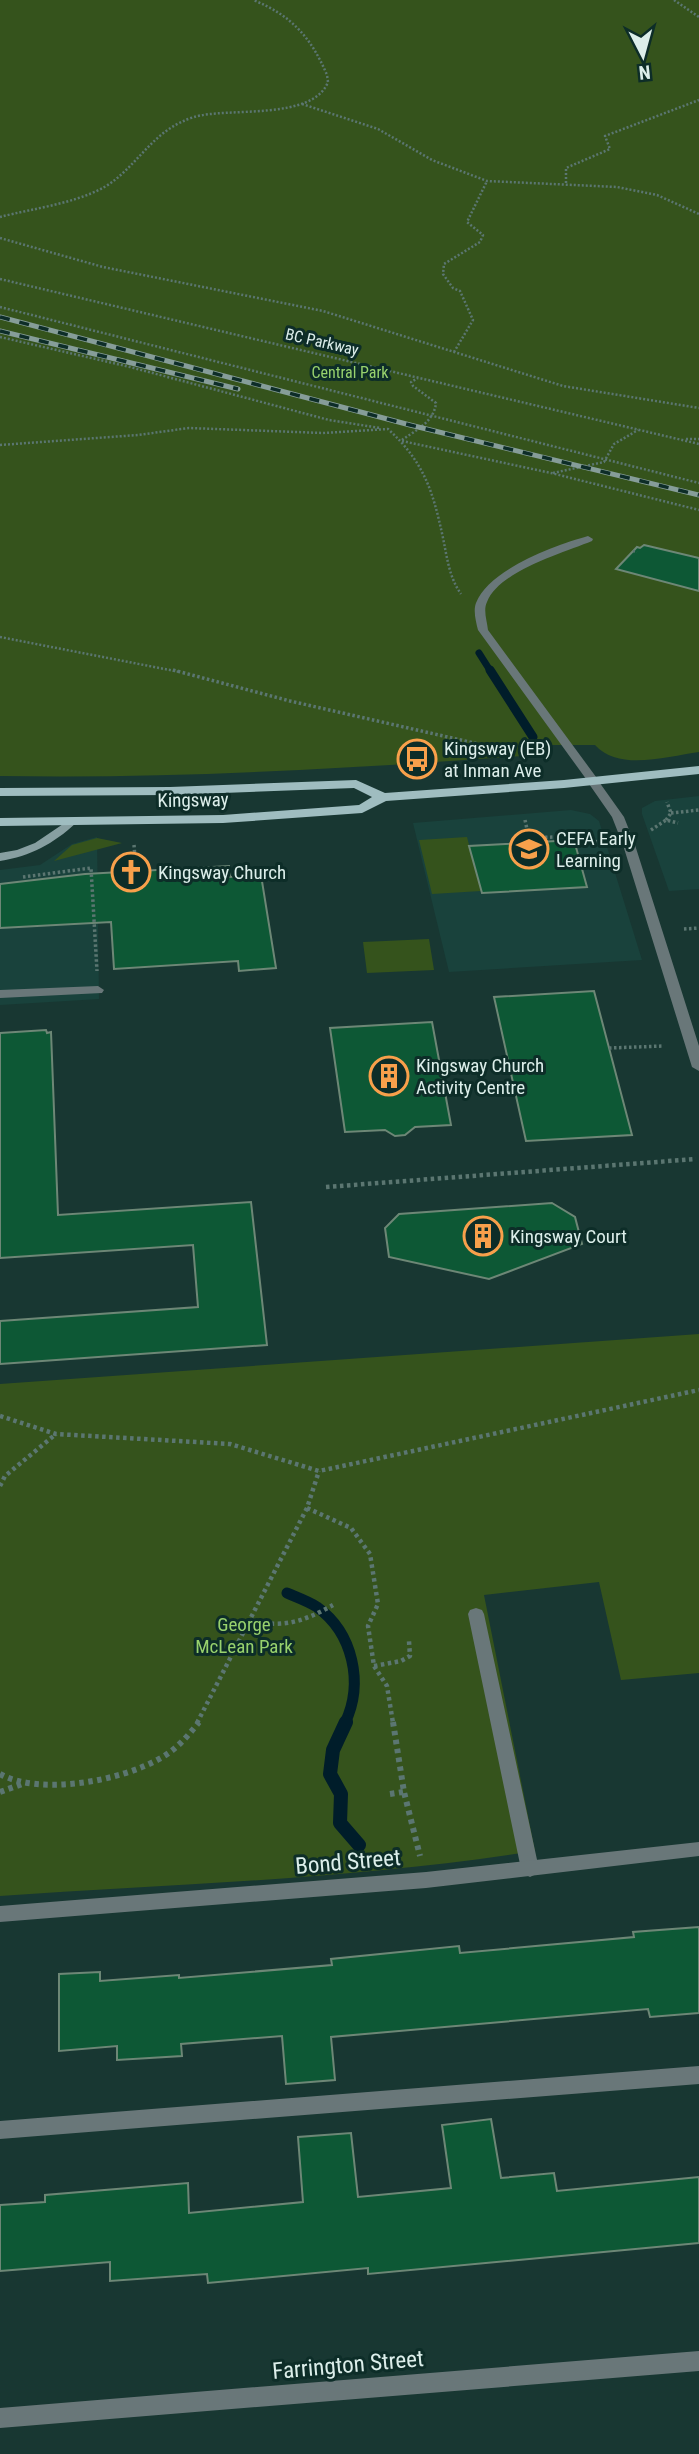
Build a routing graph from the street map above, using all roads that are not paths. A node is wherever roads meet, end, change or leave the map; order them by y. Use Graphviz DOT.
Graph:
graph roads {
  1 [pos="588,539"];
  2 [pos="699,769"];
  3 [pos="593,781"];
  4 [pos="0,792"];
  5 [pos="383,797"];
  6 [pos="72,821"];
  7 [pos="0,822"];
  8 [pos="0,857"];
  9 [pos="98,990"];
  10 [pos="0,995"];
  11 [pos="699,1067"];
  12 [pos="476,1614"];
  13 [pos="699,1849"];
  14 [pos="530,1869"];
  15 [pos="0,1914"];
  16 [pos="699,2075"];
  17 [pos="0,2130"];
  18 [pos="699,2361"];
  19 [pos="0,2418"];
  1 -- 3 [label="street"];
  2 -- 3 [label="main road, Kingsway"];
  3 -- 5 [label="main road, Kingsway"];
  3 -- 11 [label="street"];
  4 -- 5 [label="main road, Kingsway"];
  5 -- 6 [label="main road, Kingsway"];
  6 -- 7 [label="main road, Kingsway"];
  6 -- 8 [label="street"];
  9 -- 10 [label="street"];
  12 -- 14 [label="street"];
  13 -- 14 [label="street, Bond Street"];
  14 -- 15 [label="street, Bond Street"];
  16 -- 17 [label="street"];
  18 -- 19 [label="street, Farrington Street"];
}
